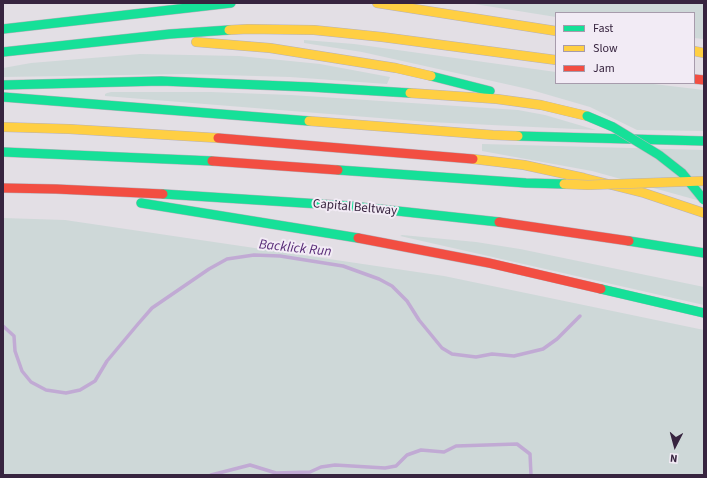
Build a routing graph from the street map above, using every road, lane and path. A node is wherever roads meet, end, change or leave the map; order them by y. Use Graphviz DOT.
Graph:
graph roads {
  1 [pos="231,3"];
  2 [pos="377,3"];
  3 [pos="3,29"];
  4 [pos="555,31"];
  5 [pos="43,47"];
  6 [pos="3,52"];
  7 [pos="555,60"];
  8 [pos="3,85"];
  9 [pos="3,97"];
  10 [pos="587,116"];
  11 [pos="3,127"];
  12 [pos="704,141"];
  13 [pos="3,152"];
  14 [pos="704,181"];
  15 [pos="3,188"];
  16 [pos="56,189"];
  17 [pos="704,200"];
  18 [pos="704,213"];
  19 [pos="704,253"];
  20 [pos="704,313"];
  1 -- 3 [label="highway"];
  2 -- 4 [label="highway"];
  5 -- 6 [label="highway"];
  5 -- 7 [label="highway"];
  5 -- 10 [label="highway"];
  8 -- 10 [label="highway"];
  9 -- 12 [label="highway"];
  10 -- 17 [label="highway, bridge"];
  11 -- 18 [label="highway"];
  13 -- 14 [label="highway, bridge"];
  15 -- 16 [label="highway, Capital Beltway"];
  16 -- 19 [label="highway, Capital Beltway"];
  16 -- 20 [label="highway"];
}
